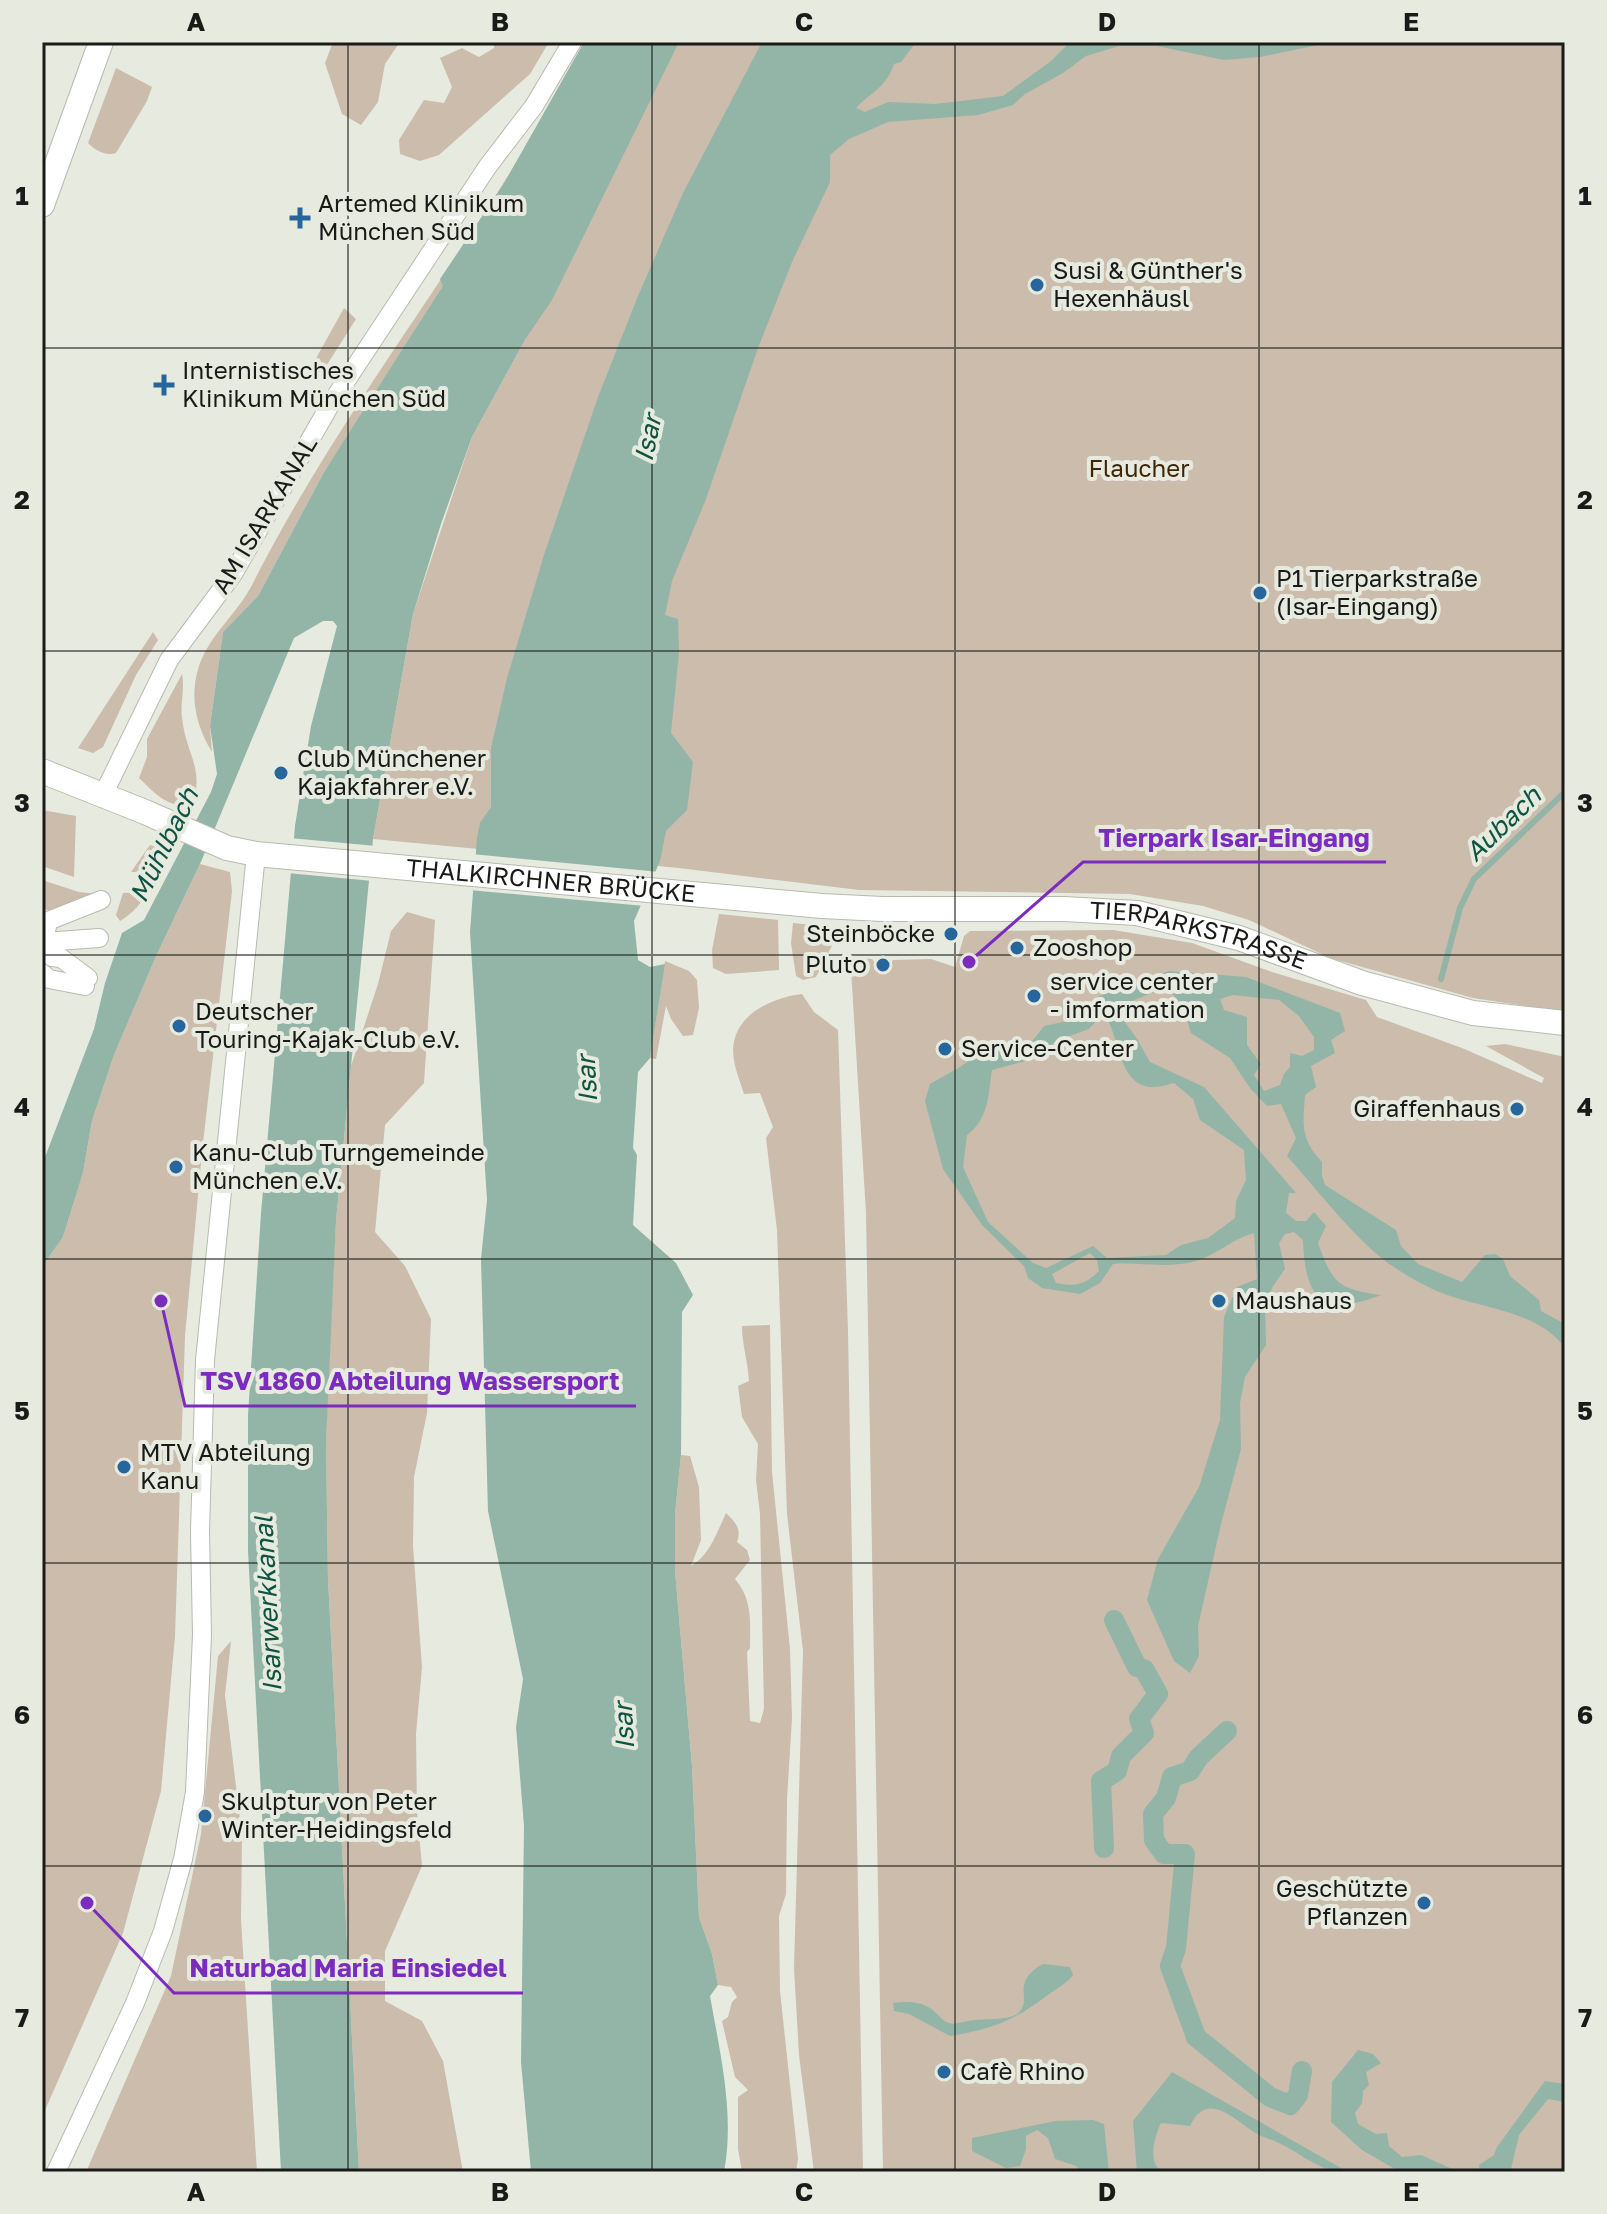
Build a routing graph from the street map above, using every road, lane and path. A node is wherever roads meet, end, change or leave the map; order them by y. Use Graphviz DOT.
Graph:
graph roads {
  1 [pos="101,42"];
  2 [pos="572,42"];
  3 [pos="42,205"];
  4 [pos="42,771"];
  5 [pos="103,795"];
  6 [pos="268,855"];
  7 [pos="101,900"];
  8 [pos="822,906"];
  9 [pos="45,920"];
  10 [pos="99,938"];
  11 [pos="44,955"];
  12 [pos="86,982"];
  13 [pos="1565,1023"];
  14 [pos="56,2172"];
  1 -- 3 [label="street"];
  2 -- 5 [label="street, AM ISARKANAL"];
  4 -- 5 [label="street"];
  5 -- 6 [label="street"];
  6 -- 8 [label="street, THALKIRCHNER BRÜCKE"];
  6 -- 14 [label="street"];
  7 -- 9 [label="street"];
  8 -- 13 [label="street, TIERPARKSTRASSE"];
  9 -- 11 [label="street"];
  10 -- 11 [label="street"];
  11 -- 12 [label="street"];
}
